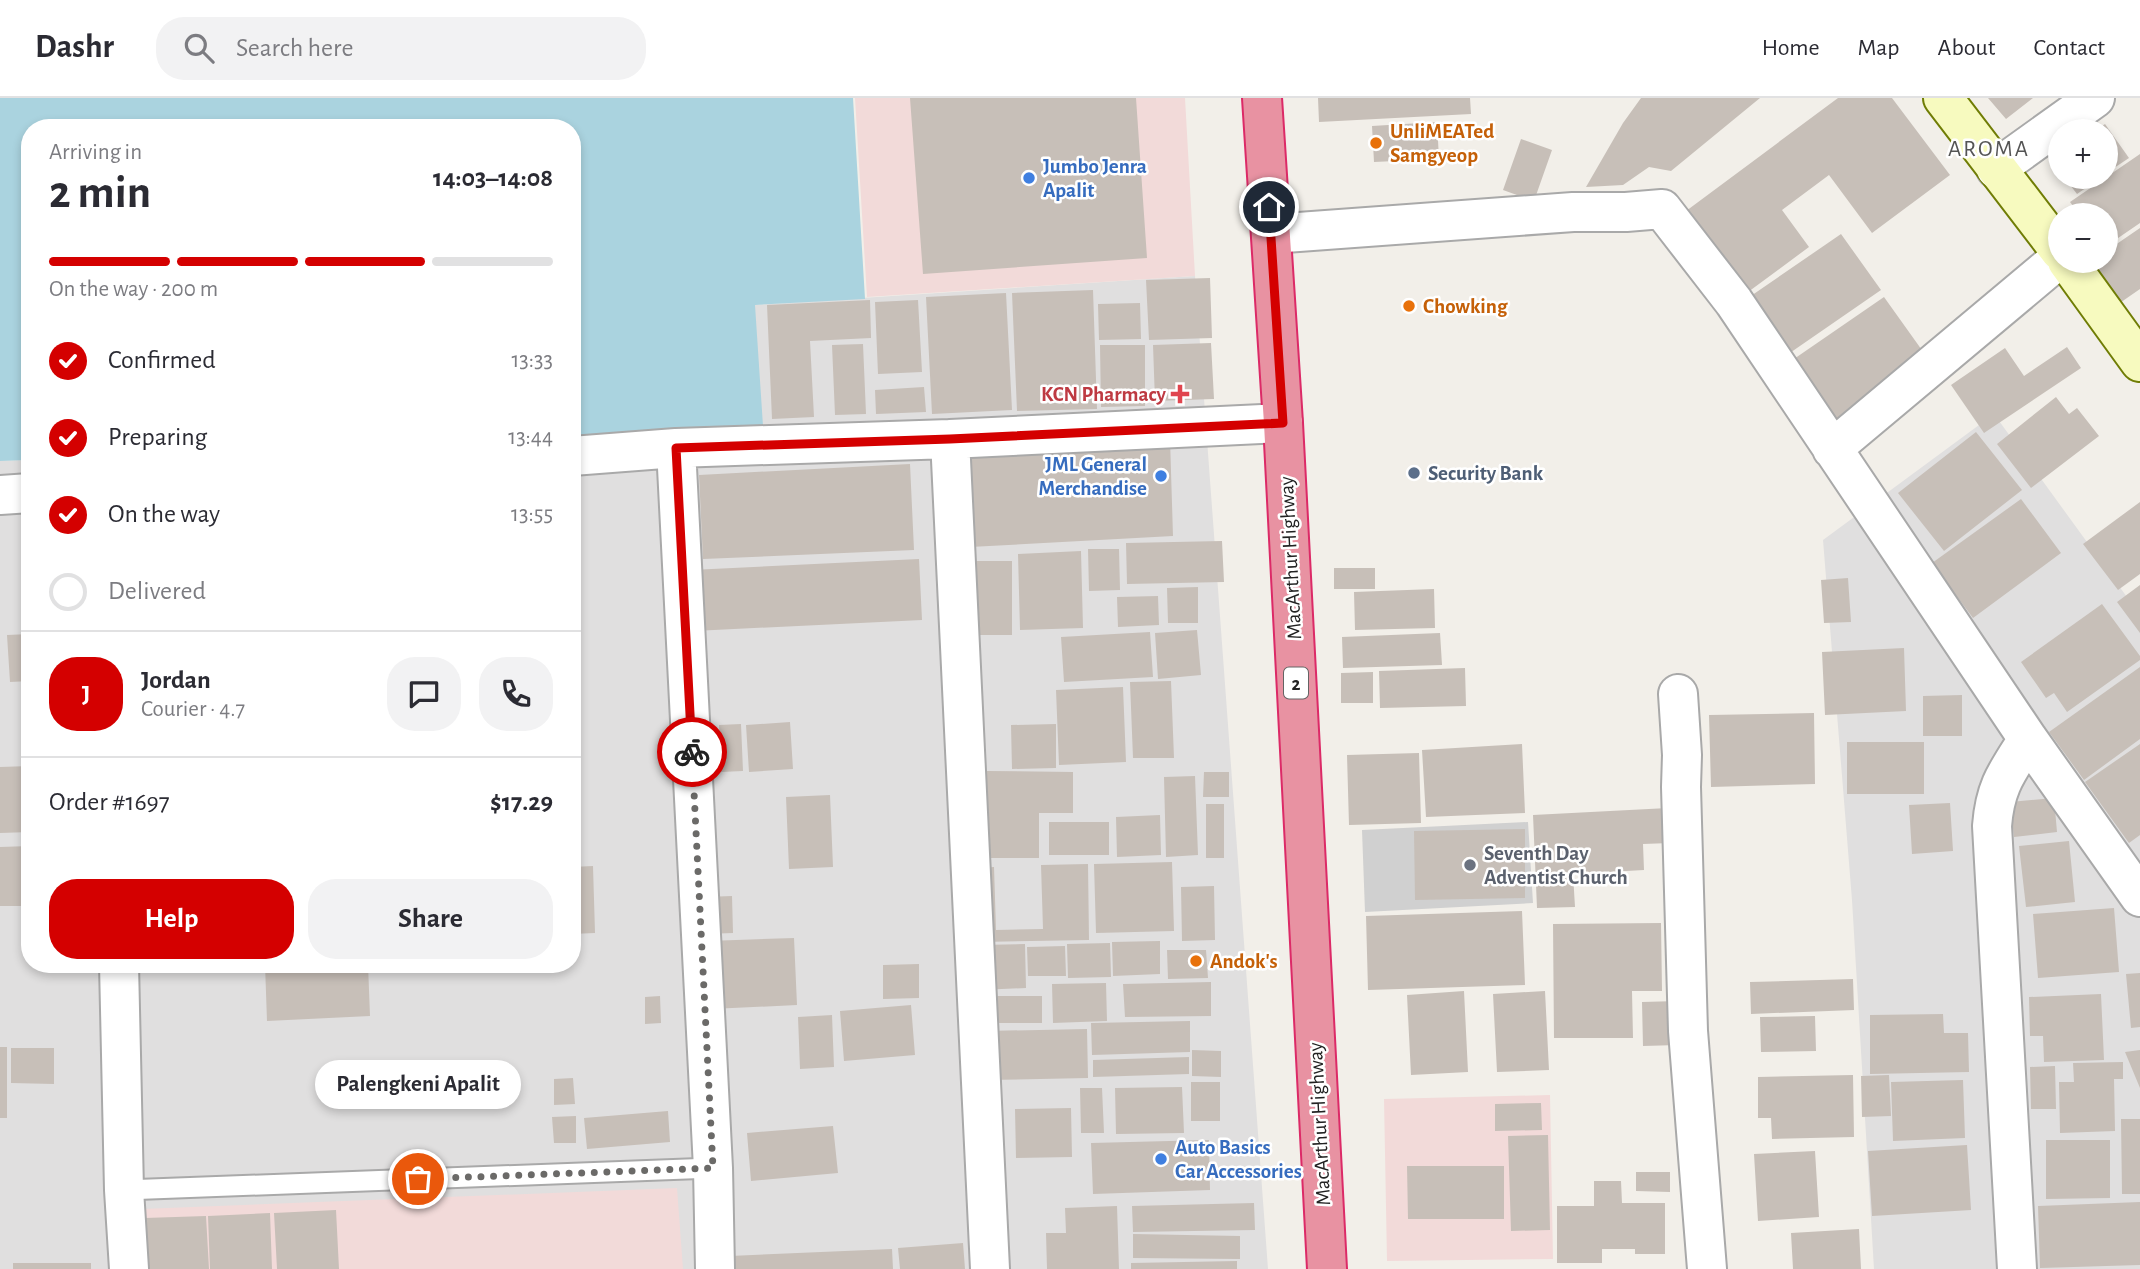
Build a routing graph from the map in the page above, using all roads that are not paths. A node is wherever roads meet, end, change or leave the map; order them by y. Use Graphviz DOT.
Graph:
graph roads {
  1 [pos="1262,98"];
  2 [pos="1943,98"];
  3 [pos="2095,98"];
  4 [pos="1996,169"];
  5 [pos="1271,234"];
  6 [pos="2048,236"];
  7 [pos="2048,268"];
  8 [pos="2076,273"];
  9 [pos="2140,362"];
  10 [pos="1283,423"];
  11 [pos="950,439"];
  12 [pos="676,448"];
  13 [pos="1832,449"];
  14 [pos="581,455"];
  15 [pos="21,494"];
  16 [pos="0,495"];
  17 [pos="1678,694"];
  18 [pos="2028,739"];
  19 [pos="2140,897"];
  20 [pos="119,973"];
  21 [pos="713,1168"];
  22 [pos="124,1190"];
  23 [pos="129,1269"];
  24 [pos="715,1269"];
  25 [pos="990,1269"];
  26 [pos="1326,1269"];
  27 [pos="1707,1269"];
  28 [pos="2017,1269"];
  1 -- 5 [label="highway, MacArthur Highway / 2"];
  2 -- 4 [label="street"];
  3 -- 4 [label="street"];
  4 -- 6 [label="street"];
  5 -- 10 [label="highway, MacArthur Highway / 2"];
  5 -- 13 [label="street"];
  7 -- 13 [label="street"];
  8 -- 9 [label="street"];
  10 -- 11 [label="street"];
  10 -- 26 [label="highway, MacArthur Highway / 2"];
  11 -- 12 [label="street"];
  11 -- 25 [label="street"];
  12 -- 14 [label="street"];
  12 -- 21 [label="street"];
  13 -- 18 [label="street"];
  15 -- 16 [label="street"];
  17 -- 27 [label="street"];
  18 -- 19 [label="street"];
  18 -- 28 [label="street"];
  20 -- 22 [label="street"];
  21 -- 22 [label="lane"];
  21 -- 24 [label="street"];
  22 -- 23 [label="street"];
}
